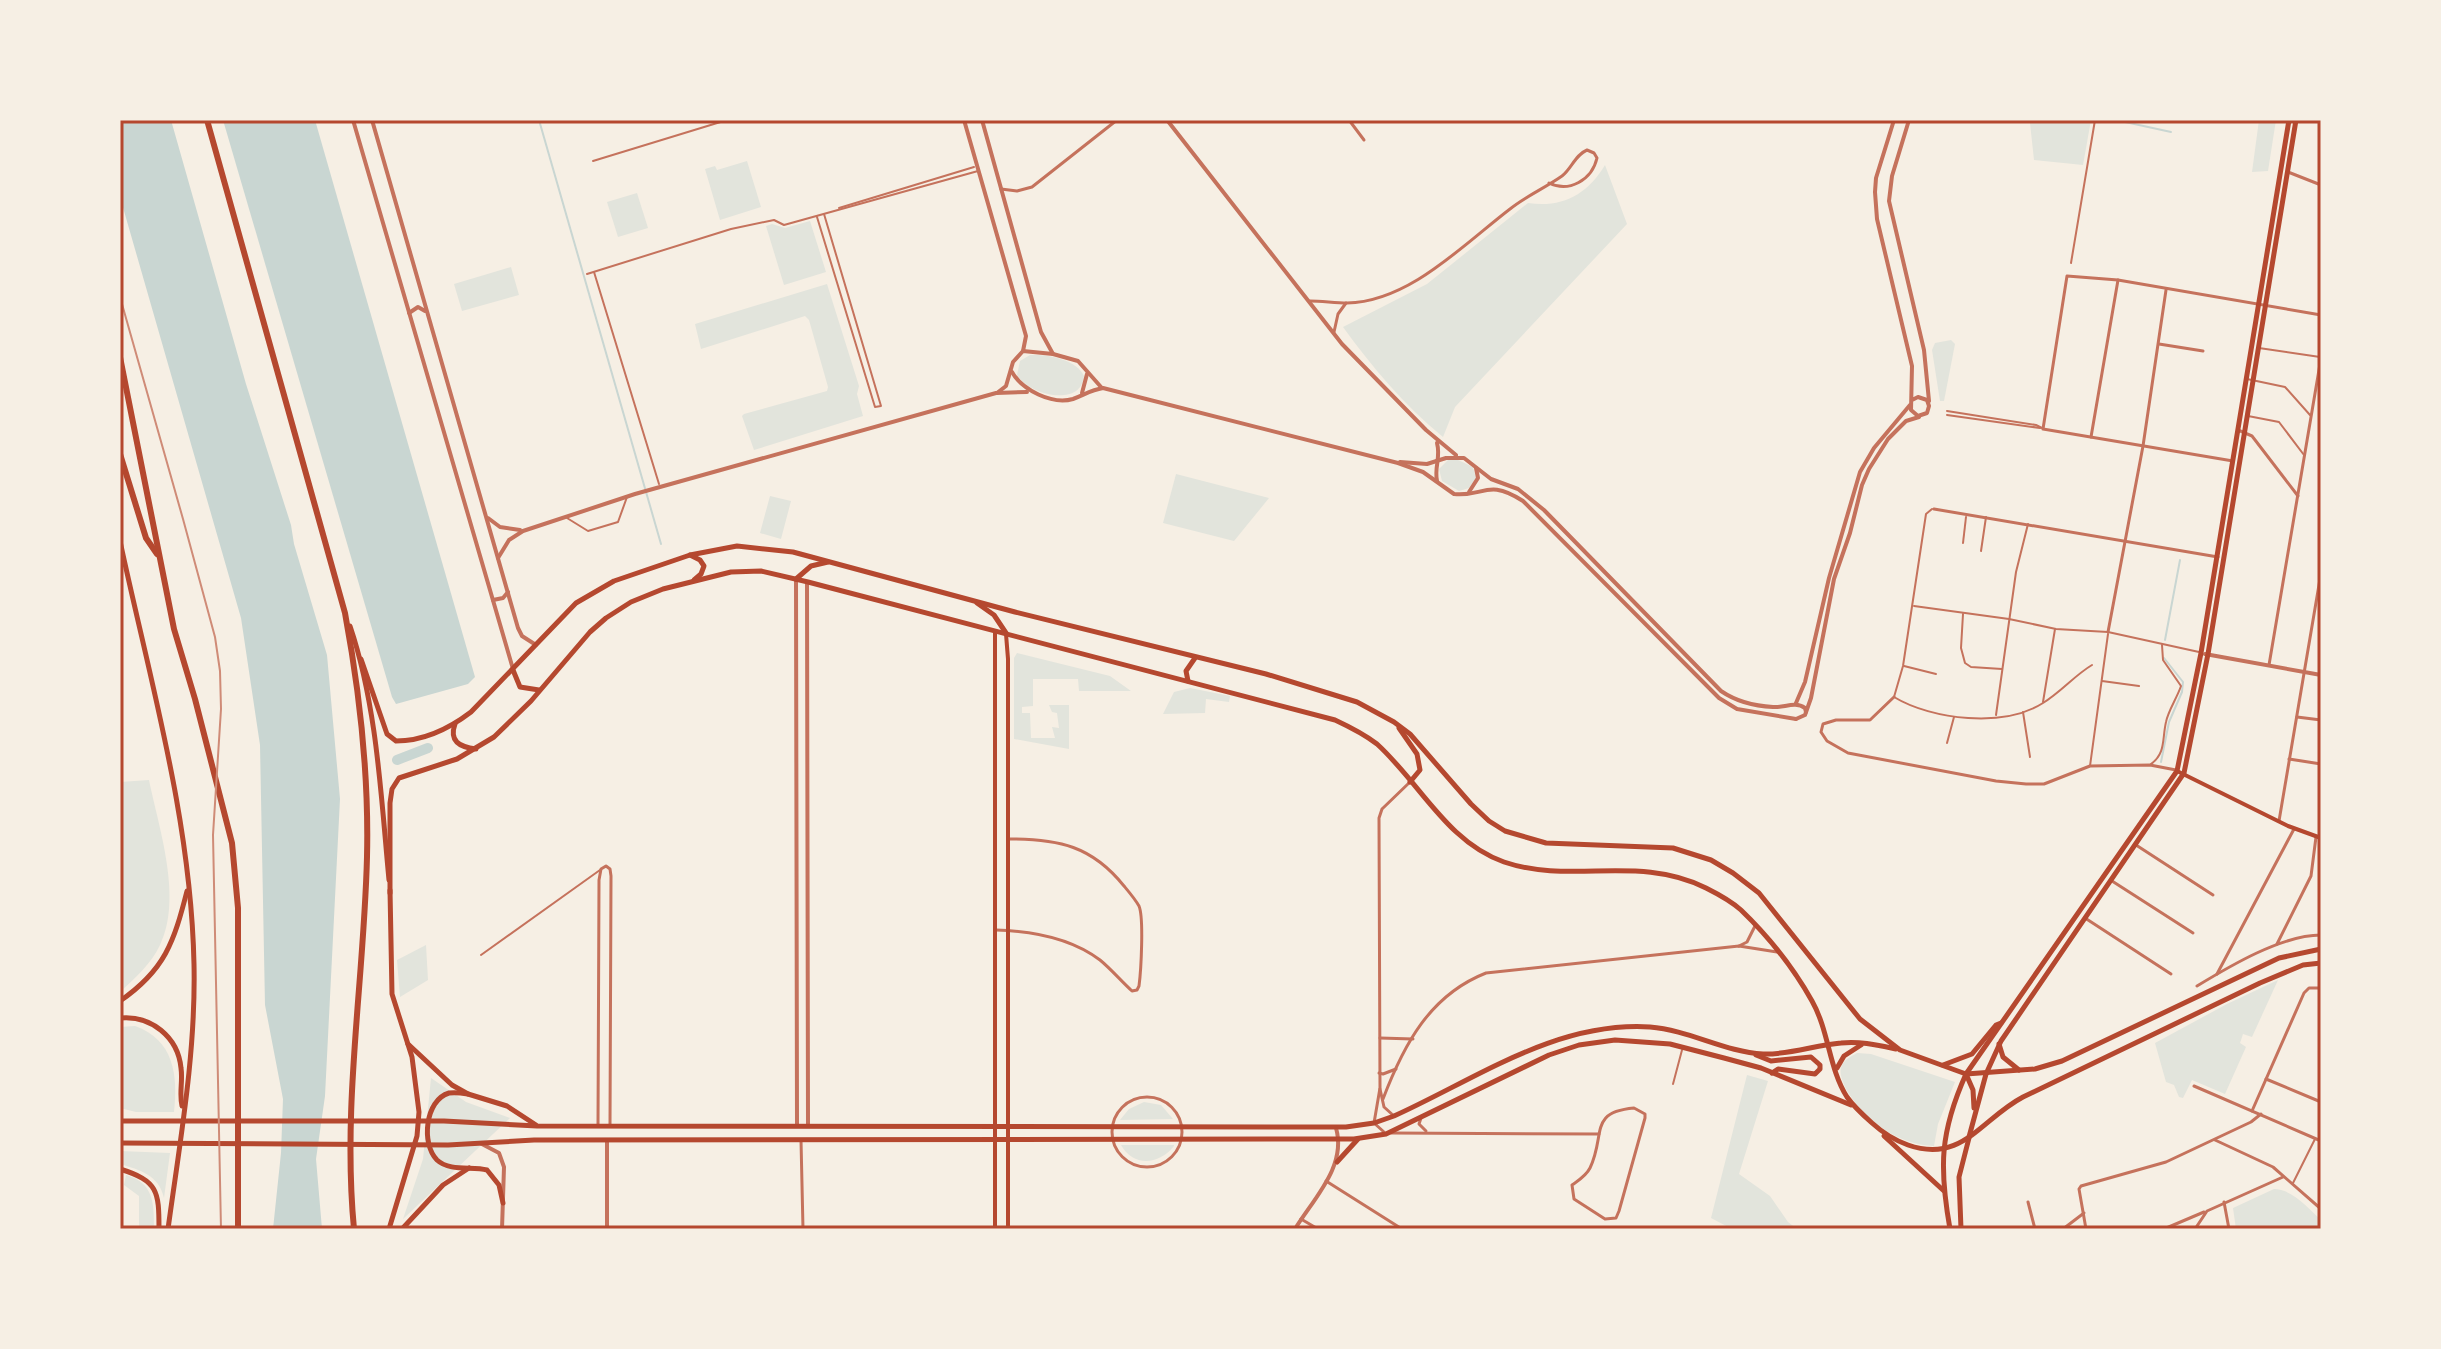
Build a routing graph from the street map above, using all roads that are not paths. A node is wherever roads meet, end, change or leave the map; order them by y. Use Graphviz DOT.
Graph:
graph roads {
  1 [pos="207,120"];
  2 [pos="353,120"];
  3 [pos="372,120"];
  4 [pos="727,120"];
  5 [pos="964,120"];
  6 [pos="982,120"];
  7 [pos="1117,120"];
  8 [pos="1167,120"];
  9 [pos="1349,120"];
  10 [pos="1894,120"];
  11 [pos="1909,120"];
  12 [pos="2095,120"];
  13 [pos="2289,120"];
  14 [pos="2296,120"];
  15 [pos="2287,130"];
  16 [pos="1364,140"];
  17 [pos="593,161"];
  18 [pos="978,168"];
  19 [pos="2288,172"];
  20 [pos="1549,183"];
  21 [pos="2321,185"];
  22 [pos="1001,189"];
  23 [pos="824,214"];
  24 [pos="817,216"];
  25 [pos="2071,263"];
  26 [pos="594,271"];
  27 [pos="587,274"];
  28 [pos="2118,280"];
  29 [pos="2166,290"];
  30 [pos="1309,301"];
  31 [pos="1346,303"];
  32 [pos="2262,305"];
  33 [pos="409,313"];
  34 [pos="426,313"];
  35 [pos="2321,315"];
  36 [pos="1334,334"];
  37 [pos="2158,344"];
  38 [pos="2256,347"];
  39 [pos="1023,351"];
  40 [pos="2203,351"];
  41 [pos="1053,354"];
  42 [pos="120,357"];
  43 [pos="2321,358"];
  44 [pos="1012,372"];
  45 [pos="1087,374"];
  46 [pos="2250,380"];
  47 [pos="1103,388"];
  48 [pos="1030,391"];
  49 [pos="996,393"];
  50 [pos="1081,395"];
  51 [pos="1911,402"];
  52 [pos="1929,403"];
  53 [pos="1947,411"];
  54 [pos="1947,415"];
  55 [pos="2244,415"];
  56 [pos="1921,416"];
  57 [pos="2311,416"];
  58 [pos="2042,429"];
  59 [pos="2242,431"];
  60 [pos="2091,437"];
  61 [pos="1436,440"];
  62 [pos="2143,446"];
  63 [pos="120,454"];
  64 [pos="2305,456"];
  65 [pos="1458,457"];
  66 [pos="1440,461"];
  67 [pos="2236,462"];
  68 [pos="1398,463"];
  69 [pos="1474,463"];
  70 [pos="1439,484"];
  71 [pos="657,488"];
  72 [pos="1467,494"];
  73 [pos="2298,496"];
  74 [pos="627,497"];
  75 [pos="1934,509"];
  76 [pos="1967,513"];
  77 [pos="487,517"];
  78 [pos="1986,517"];
  79 [pos="566,518"];
  80 [pos="2028,524"];
  81 [pos="523,531"];
  82 [pos="120,541"];
  83 [pos="2126,541"];
  84 [pos="1963,543"];
  85 [pos="1981,551"];
  86 [pos="157,554"];
  87 [pos="690,555"];
  88 [pos="498,558"];
  89 [pos="2221,558"];
  90 [pos="833,561"];
  91 [pos="2321,573"];
  92 [pos="796,579"];
  93 [pos="693,581"];
  94 [pos="807,582"];
  95 [pos="508,592"];
  96 [pos="491,599"];
  97 [pos="970,599"];
  98 [pos="1913,606"];
  99 [pos="1643,608"];
  100 [pos="345,613"];
  101 [pos="1963,614"];
  102 [pos="1638,616"];
  103 [pos="1651,617"];
  104 [pos="2009,619"];
  105 [pos="1643,621"];
  106 [pos="2056,629"];
  107 [pos="995,631"];
  108 [pos="2108,632"];
  109 [pos="1006,634"];
  110 [pos="2162,644"];
  111 [pos="536,645"];
  112 [pos="2205,654"];
  113 [pos="796,657"];
  114 [pos="807,657"];
  115 [pos="1195,658"];
  116 [pos="361,659"];
  117 [pos="2092,665"];
  118 [pos="2269,665"];
  119 [pos="1903,666"];
  120 [pos="513,669"];
  121 [pos="2003,669"];
  122 [pos="2304,672"];
  123 [pos="1936,674"];
  124 [pos="2321,675"];
  125 [pos="1188,681"];
  126 [pos="2102,681"];
  127 [pos="2139,686"];
  128 [pos="542,689"];
  129 [pos="1894,697"];
  130 [pos="2043,703"];
  131 [pos="1794,705"];
  132 [pos="1806,712"];
  133 [pos="2023,712"];
  134 [pos="1955,715"];
  135 [pos="1996,716"];
  136 [pos="2296,716"];
  137 [pos="1796,719"];
  138 [pos="2321,720"];
  139 [pos="1394,722"];
  140 [pos="455,724"];
  141 [pos="807,737"];
  142 [pos="796,738"];
  143 [pos="1947,743"];
  144 [pos="477,749"];
  145 [pos="2030,757"];
  146 [pos="2289,759"];
  147 [pos="2321,764"];
  148 [pos="2150,765"];
  149 [pos="2090,766"];
  150 [pos="2181,772"];
  151 [pos="1008,780"];
  152 [pos="996,781"];
  153 [pos="1410,782"];
  154 [pos="2279,821"];
  155 [pos="2294,828"];
  156 [pos="2318,837"];
  157 [pos="1008,839"];
  158 [pos="2136,845"];
  159 [pos="601,869"];
  160 [pos="2112,880"];
  161 [pos="188,886"];
  162 [pos="390,893"];
  163 [pos="797,895"];
  164 [pos="2213,895"];
  165 [pos="807,896"];
  166 [pos="2085,918"];
  167 [pos="1755,926"];
  168 [pos="996,930"];
  169 [pos="1008,931"];
  170 [pos="2193,933"];
  171 [pos="2321,935"];
  172 [pos="599,943"];
  173 [pos="611,943"];
  174 [pos="797,943"];
  175 [pos="808,943"];
  176 [pos="2277,945"];
  177 [pos="1739,946"];
  178 [pos="2321,949"];
  179 [pos="1777,952"];
  180 [pos="481,955"];
  181 [pos="2321,963"];
  182 [pos="2171,974"];
  183 [pos="2217,974"];
  184 [pos="2197,986"];
  185 [pos="2321,988"];
  186 [pos="797,991"];
  187 [pos="808,991"];
  188 [pos="599,994"];
  189 [pos="610,994"];
  190 [pos="995,999"];
  191 [pos="1008,999"];
  192 [pos="120,1001"];
  193 [pos="120,1018"];
  194 [pos="2001,1023"];
  195 [pos="1379,1038"];
  196 [pos="1413,1039"];
  197 [pos="407,1043"];
  198 [pos="1865,1043"];
  199 [pos="1828,1044"];
  200 [pos="1999,1044"];
  201 [pos="1683,1047"];
  202 [pos="1900,1050"];
  203 [pos="1754,1053"];
  204 [pos="1941,1065"];
  205 [pos="1396,1069"];
  206 [pos="1836,1069"];
  207 [pos="2020,1071"];
  208 [pos="1379,1073"];
  209 [pos="1771,1074"];
  210 [pos="1966,1074"];
  211 [pos="1986,1074"];
  212 [pos="599,1076"];
  213 [pos="610,1077"];
  214 [pos="2266,1079"];
  215 [pos="1673,1084"];
  216 [pos="2194,1086"];
  217 [pos="1380,1088"];
  218 [pos="468,1094"];
  219 [pos="1383,1099"];
  220 [pos="2321,1102"];
  221 [pos="1854,1106"];
  222 [pos="184,1109"];
  223 [pos="2252,1111"];
  224 [pos="2261,1114"];
  225 [pos="1974,1115"];
  226 [pos="1394,1116"];
  227 [pos="1421,1117"];
  228 [pos="120,1119"];
  229 [pos="1374,1123"];
  230 [pos="537,1126"];
  231 [pos="598,1126"];
  232 [pos="610,1126"];
  233 [pos="797,1126"];
  234 [pos="808,1126"];
  235 [pos="995,1126"];
  236 [pos="1008,1126"];
  237 [pos="1113,1126"];
  238 [pos="1182,1126"];
  239 [pos="1335,1127"];
  240 [pos="1429,1133"];
  241 [pos="1386,1134"];
  242 [pos="1599,1134"];
  243 [pos="1969,1138"];
  244 [pos="2315,1138"];
  245 [pos="1359,1139"];
  246 [pos="607,1140"];
  247 [pos="801,1140"];
  248 [pos="995,1140"];
  249 [pos="1008,1140"];
  250 [pos="1113,1140"];
  251 [pos="1181,1140"];
  252 [pos="1338,1140"];
  253 [pos="2214,1140"];
  254 [pos="2321,1141"];
  255 [pos="478,1142"];
  256 [pos="120,1143"];
  257 [pos="1942,1150"];
  258 [pos="1337,1162"];
  259 [pos="469,1168"];
  260 [pos="120,1169"];
  261 [pos="2283,1177"];
  262 [pos="1326,1181"];
  263 [pos="2292,1184"];
  264 [pos="1944,1191"];
  265 [pos="2028,1202"];
  266 [pos="2224,1202"];
  267 [pos="503,1203"];
  268 [pos="2321,1209"];
  269 [pos="2207,1211"];
  270 [pos="2084,1213"];
  271 [pos="1301,1219"];
  272 [pos="159,1229"];
  273 [pos="168,1229"];
  274 [pos="238,1229"];
  275 [pos="354,1229"];
  276 [pos="389,1229"];
  277 [pos="402,1229"];
  278 [pos="502,1229"];
  279 [pos="607,1229"];
  280 [pos="803,1229"];
  281 [pos="995,1229"];
  282 [pos="1008,1229"];
  283 [pos="1295,1229"];
  284 [pos="1318,1229"];
  285 [pos="1402,1229"];
  286 [pos="1950,1229"];
  287 [pos="1961,1229"];
  288 [pos="2035,1229"];
  289 [pos="2063,1229"];
  290 [pos="2086,1229"];
  291 [pos="2164,1229"];
  292 [pos="2195,1229"];
  293 [pos="2229,1229"];
  1 -- 100 [label="highway"];
  2 -- 33 [label="street"];
  3 -- 34 [label="street"];
  4 -- 17 [label="street"];
  5 -- 18 [label="street"];
  6 -- 22 [label="street"];
  7 -- 22 [label="street"];
  8 -- 30 [label="street"];
  9 -- 16 [label="street"];
  10 -- 51 [label="street"];
  11 -- 52 [label="street"];
  12 -- 25 [label="street"];
  13 -- 15 [label="main road"];
  14 -- 19 [label="main road"];
  15 -- 19 [label="main road"];
  15 -- 32 [label="main road"];
  18 -- 23 [label="street"];
  18 -- 39 [label="street"];
  19 -- 21 [label="street"];
  19 -- 32 [label="main road"];
  20 -- 20 [label="street"];
  20 -- 31 [label="street"];
  22 -- 41 [label="street"];
  23 -- 24 [label="street"];
  23 -- 24 [label="street"];
  24 -- 26 [label="street"];
  26 -- 27 [label="street"];
  26 -- 71 [label="street"];
  28 -- 29 [label="street"];
  28 -- 58 [label="street"];
  28 -- 60 [label="street"];
  29 -- 32 [label="street"];
  29 -- 37 [label="street"];
  30 -- 31 [label="street"];
  30 -- 36 [label="street"];
  31 -- 36 [label="street"];
  32 -- 35 [label="street"];
  32 -- 38 [label="main road"];
  33 -- 34 [label="street"];
  33 -- 96 [label="street"];
  34 -- 77 [label="street"];
  36 -- 61 [label="street"];
  37 -- 40 [label="street"];
  37 -- 62 [label="street"];
  38 -- 43 [label="street"];
  38 -- 46 [label="main road"];
  39 -- 41 [label="street"];
  39 -- 44 [label="street"];
  41 -- 45 [label="street"];
  42 -- 86 [label="highway"];
  43 -- 57 [label="street"];
  44 -- 48 [label="street"];
  44 -- 49 [label="street"];
  45 -- 47 [label="street"];
  45 -- 50 [label="street"];
  46 -- 55 [label="main road"];
  46 -- 57 [label="street"];
  47 -- 50 [label="street"];
  47 -- 68 [label="street"];
  48 -- 49 [label="street"];
  48 -- 50 [label="street"];
  49 -- 71 [label="street"];
  51 -- 52 [label="street"];
  51 -- 56 [label="street"];
  51 -- 131 [label="street"];
  52 -- 56 [label="street"];
  53 -- 58 [label="street"];
  54 -- 58 [label="street"];
  55 -- 59 [label="main road"];
  55 -- 64 [label="street"];
  56 -- 132 [label="street"];
  57 -- 64 [label="street"];
  58 -- 60 [label="street"];
  59 -- 67 [label="main road"];
  59 -- 73 [label="street"];
  60 -- 62 [label="street"];
  61 -- 65 [label="street"];
  61 -- 66 [label="street"];
  62 -- 67 [label="street"];
  62 -- 83 [label="street"];
  63 -- 86 [label="highway"];
  64 -- 73 [label="street"];
  65 -- 66 [label="street"];
  65 -- 69 [label="street"];
  66 -- 68 [label="street"];
  66 -- 70 [label="street"];
  67 -- 89 [label="main road"];
  68 -- 70 [label="street"];
  69 -- 72 [label="street"];
  69 -- 99 [label="street"];
  70 -- 72 [label="street"];
  71 -- 74 [label="street"];
  72 -- 102 [label="street"];
  73 -- 118 [label="street"];
  74 -- 79 [label="street"];
  74 -- 79 [label="street"];
  75 -- 76 [label="street"];
  75 -- 98 [label="street"];
  76 -- 78 [label="street"];
  76 -- 84 [label="street"];
  77 -- 81 [label="street"];
  77 -- 88 [label="street"];
  78 -- 80 [label="street"];
  78 -- 85 [label="street"];
  79 -- 81 [label="street"];
  80 -- 83 [label="street"];
  80 -- 104 [label="street"];
  81 -- 88 [label="street"];
  82 -- 161 [label="main road"];
  83 -- 89 [label="street"];
  83 -- 108 [label="street"];
  86 -- 274 [label="highway"];
  87 -- 90 [label="main road"];
  87 -- 93 [label="main road"];
  87 -- 111 [label="main road"];
  88 -- 95 [label="street"];
  89 -- 112 [label="main road"];
  90 -- 92 [label="main road"];
  90 -- 97 [label="main road"];
  91 -- 122 [label="street"];
  92 -- 93 [label="main road"];
  92 -- 94 [label="main road"];
  92 -- 113 [label="street"];
  93 -- 128 [label="main road"];
  94 -- 107 [label="main road"];
  94 -- 114 [label="street"];
  95 -- 96 [label="street"];
  95 -- 111 [label="street"];
  96 -- 120 [label="street"];
  97 -- 109 [label="main road"];
  97 -- 115 [label="main road"];
  98 -- 101 [label="street"];
  98 -- 119 [label="street"];
  99 -- 102 [label="street"];
  99 -- 103 [label="street"];
  100 -- 116 [label="main road"];
  100 -- 275 [label="highway"];
  101 -- 104 [label="street"];
  101 -- 121 [label="street"];
  102 -- 105 [label="street"];
  103 -- 105 [label="street"];
  103 -- 131 [label="street"];
  104 -- 106 [label="street"];
  104 -- 121 [label="street"];
  105 -- 137 [label="street"];
  106 -- 108 [label="street"];
  106 -- 130 [label="street"];
  107 -- 109 [label="main road"];
  107 -- 152 [label="main road"];
  108 -- 110 [label="street"];
  108 -- 126 [label="street"];
  109 -- 125 [label="main road"];
  109 -- 151 [label="main road"];
  110 -- 112 [label="street"];
  110 -- 148 [label="street"];
  111 -- 120 [label="main road"];
  112 -- 118 [label="street"];
  112 -- 150 [label="main road"];
  113 -- 114 [label="street"];
  113 -- 142 [label="street"];
  114 -- 141 [label="street"];
  115 -- 125 [label="main road"];
  115 -- 139 [label="main road"];
  116 -- 140 [label="main road"];
  116 -- 162 [label="main road"];
  117 -- 130 [label="street"];
  118 -- 122 [label="street"];
  119 -- 123 [label="street"];
  119 -- 129 [label="street"];
  120 -- 128 [label="main road"];
  120 -- 140 [label="main road"];
  121 -- 135 [label="street"];
  122 -- 124 [label="street"];
  122 -- 136 [label="street"];
  125 -- 153 [label="main road"];
  126 -- 127 [label="street"];
  126 -- 149 [label="street"];
  128 -- 144 [label="main road"];
  129 -- 134 [label="street"];
  129 -- 149 [label="street"];
  130 -- 133 [label="street"];
  131 -- 132 [label="street"];
  131 -- 137 [label="street"];
  132 -- 137 [label="street"];
  133 -- 135 [label="street"];
  133 -- 145 [label="street"];
  134 -- 135 [label="street"];
  134 -- 143 [label="street"];
  136 -- 138 [label="street"];
  136 -- 146 [label="street"];
  139 -- 153 [label="main road"];
  139 -- 202 [label="main road"];
  140 -- 144 [label="main road"];
  141 -- 142 [label="street"];
  141 -- 165 [label="street"];
  142 -- 163 [label="street"];
  144 -- 162 [label="main road"];
  146 -- 147 [label="street"];
  146 -- 154 [label="street"];
  148 -- 149 [label="street"];
  148 -- 150 [label="street"];
  150 -- 154 [label="main road"];
  150 -- 158 [label="main road"];
  150 -- 194 [label="main road"];
  151 -- 152 [label="main road"];
  151 -- 157 [label="main road"];
  152 -- 168 [label="main road"];
  153 -- 167 [label="main road"];
  153 -- 195 [label="street"];
  154 -- 155 [label="main road"];
  155 -- 156 [label="main road"];
  155 -- 183 [label="street"];
  156 -- 176 [label="street"];
  157 -- 169 [label="main road"];
  157 -- 169 [label="street"];
  158 -- 160 [label="main road"];
  158 -- 164 [label="street"];
  159 -- 172 [label="street"];
  159 -- 173 [label="street"];
  159 -- 180 [label="street"];
  160 -- 166 [label="main road"];
  160 -- 170 [label="street"];
  161 -- 192 [label="main road"];
  161 -- 222 [label="main road"];
  162 -- 197 [label="main road"];
  163 -- 165 [label="street"];
  163 -- 174 [label="street"];
  165 -- 175 [label="street"];
  166 -- 182 [label="street"];
  166 -- 200 [label="main road"];
  167 -- 177 [label="street"];
  167 -- 179 [label="main road"];
  168 -- 169 [label="street"];
  168 -- 190 [label="main road"];
  169 -- 191 [label="main road"];
  171 -- 176 [label="street"];
  172 -- 173 [label="street"];
  172 -- 188 [label="street"];
  173 -- 189 [label="street"];
  174 -- 175 [label="street"];
  174 -- 186 [label="street"];
  175 -- 187 [label="street"];
  176 -- 183 [label="street"];
  177 -- 179 [label="street"];
  177 -- 196 [label="street"];
  178 -- 207 [label="main road"];
  179 -- 199 [label="main road"];
  181 -- 243 [label="main road"];
  183 -- 184 [label="street"];
  185 -- 214 [label="street"];
  186 -- 187 [label="street"];
  186 -- 233 [label="street"];
  187 -- 234 [label="street"];
  188 -- 189 [label="street"];
  188 -- 212 [label="street"];
  189 -- 213 [label="street"];
  190 -- 191 [label="main road"];
  190 -- 235 [label="main road"];
  191 -- 236 [label="main road"];
  193 -- 222 [label="main road"];
  194 -- 204 [label="main road"];
  194 -- 210 [label="main road"];
  195 -- 196 [label="street"];
  195 -- 208 [label="street"];
  196 -- 205 [label="street"];
  197 -- 218 [label="main road"];
  197 -- 276 [label="main road"];
  198 -- 199 [label="main road"];
  198 -- 202 [label="main road"];
  198 -- 206 [label="main road"];
  199 -- 203 [label="main road"];
  199 -- 206 [label="main road"];
  200 -- 207 [label="main road"];
  200 -- 211 [label="main road"];
  201 -- 209 [label="main road"];
  201 -- 215 [label="street"];
  201 -- 227 [label="main road"];
  202 -- 204 [label="main road"];
  203 -- 209 [label="main road"];
  203 -- 226 [label="main road"];
  204 -- 210 [label="main road"];
  205 -- 208 [label="street"];
  205 -- 219 [label="street"];
  206 -- 221 [label="main road"];
  207 -- 211 [label="main road"];
  208 -- 217 [label="street"];
  209 -- 221 [label="main road"];
  210 -- 211 [label="main road"];
  210 -- 225 [label="main road"];
  210 -- 257 [label="main road"];
  211 -- 225 [label="main road"];
  212 -- 213 [label="street"];
  212 -- 231 [label="street"];
  213 -- 232 [label="street"];
  214 -- 220 [label="street"];
  214 -- 223 [label="street"];
  216 -- 223 [label="street"];
  217 -- 219 [label="street"];
  217 -- 229 [label="street"];
  218 -- 230 [label="main road"];
  218 -- 259 [label="main road"];
  219 -- 226 [label="street"];
  221 -- 257 [label="main road"];
  221 -- 264 [label="main road"];
  222 -- 273 [label="main road"];
  223 -- 224 [label="street"];
  224 -- 244 [label="street"];
  224 -- 253 [label="street"];
  225 -- 243 [label="main road"];
  226 -- 229 [label="main road"];
  227 -- 240 [label="street"];
  227 -- 241 [label="main road"];
  228 -- 230 [label="main road"];
  229 -- 239 [label="main road"];
  229 -- 241 [label="street"];
  230 -- 231 [label="main road"];
  231 -- 232 [label="main road"];
  232 -- 233 [label="main road"];
  233 -- 234 [label="main road"];
  234 -- 235 [label="main road"];
  235 -- 236 [label="main road"];
  235 -- 248 [label="main road"];
  236 -- 237 [label="main road"];
  236 -- 249 [label="main road"];
  237 -- 238 [label="main road"];
  237 -- 238 [label="street"];
  237 -- 250 [label="street"];
  238 -- 239 [label="main road"];
  238 -- 251 [label="street"];
  239 -- 252 [label="street"];
  240 -- 241 [label="street"];
  240 -- 242 [label="street"];
  241 -- 245 [label="main road"];
  242 -- 242 [label="street"];
  243 -- 257 [label="main road"];
  243 -- 287 [label="main road"];
  244 -- 254 [label="street"];
  244 -- 263 [label="street"];
  245 -- 252 [label="main road"];
  245 -- 258 [label="main road"];
  246 -- 247 [label="main road"];
  246 -- 255 [label="main road"];
  246 -- 279 [label="street"];
  247 -- 248 [label="main road"];
  247 -- 280 [label="street"];
  248 -- 249 [label="main road"];
  248 -- 281 [label="main road"];
  249 -- 250 [label="main road"];
  249 -- 282 [label="main road"];
  250 -- 251 [label="main road"];
  250 -- 251 [label="street"];
  251 -- 252 [label="main road"];
  252 -- 258 [label="street"];
  253 -- 261 [label="street"];
  253 -- 270 [label="street"];
  255 -- 256 [label="main road"];
  255 -- 267 [label="street"];
  257 -- 264 [label="main road"];
  258 -- 262 [label="street"];
  259 -- 267 [label="main road"];
  259 -- 277 [label="main road"];
  260 -- 272 [label="main road"];
  261 -- 263 [label="street"];
  261 -- 266 [label="street"];
  262 -- 271 [label="street"];
  262 -- 285 [label="street"];
  263 -- 268 [label="street"];
  264 -- 286 [label="main road"];
  265 -- 288 [label="street"];
  266 -- 269 [label="street"];
  266 -- 293 [label="street"];
  267 -- 278 [label="street"];
  269 -- 291 [label="street"];
  269 -- 292 [label="street"];
  270 -- 289 [label="street"];
  270 -- 290 [label="street"];
  271 -- 283 [label="street"];
  271 -- 284 [label="street"];
}
